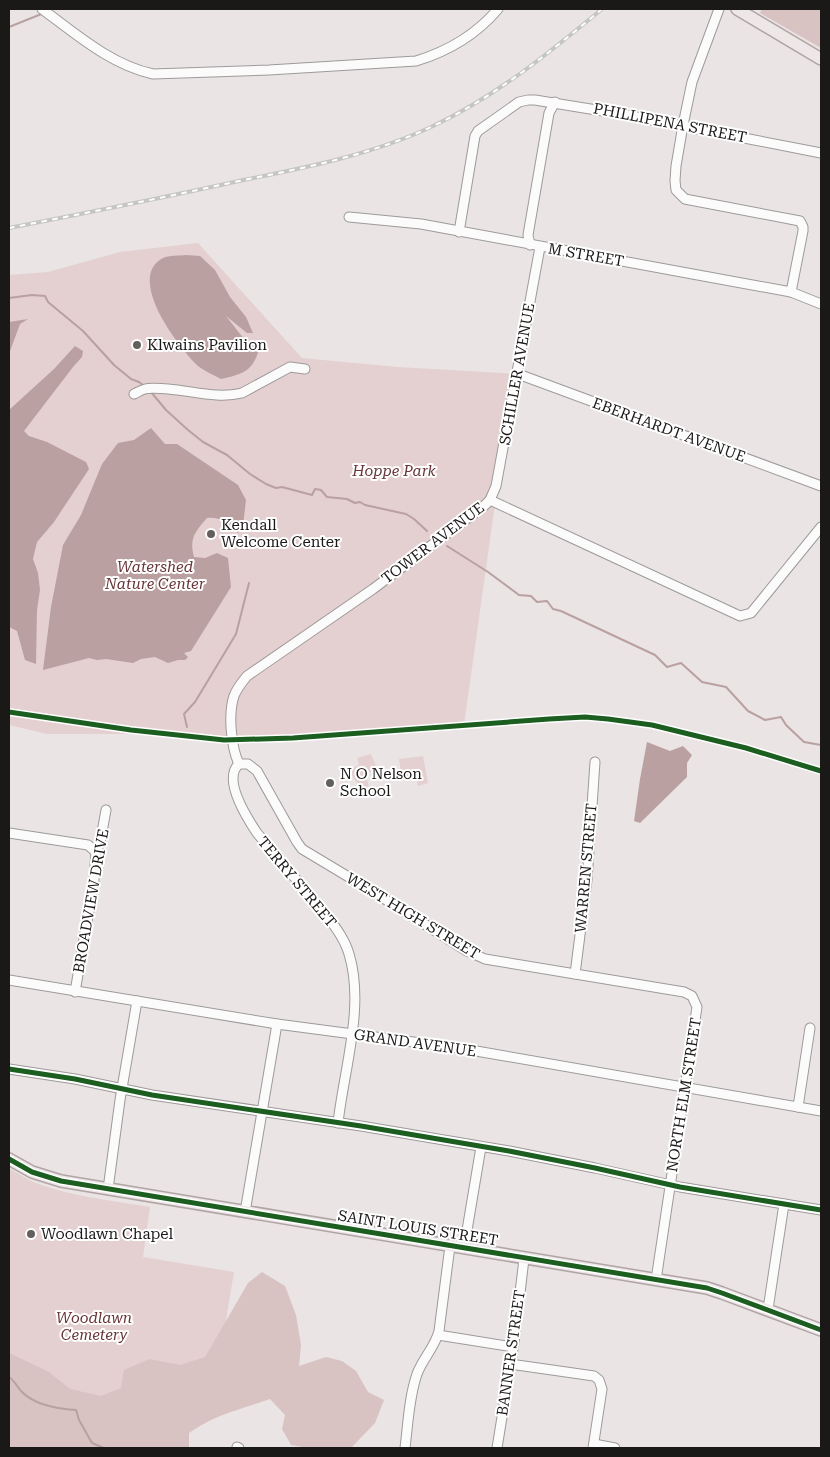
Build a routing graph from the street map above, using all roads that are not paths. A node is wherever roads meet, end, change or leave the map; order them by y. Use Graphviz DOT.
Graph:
graph roads {
  1 [pos="42,9"];
  2 [pos="498,9"];
  3 [pos="719,9"];
  4 [pos="737,9"];
  5 [pos="821,59"];
  6 [pos="555,102"];
  7 [pos="683,125"];
  8 [pos="821,153"];
  9 [pos="348,217"];
  10 [pos="459,232"];
  11 [pos="530,245"];
  12 [pos="540,246"];
  13 [pos="792,292"];
  14 [pos="821,304"];
  15 [pos="306,369"];
  16 [pos="518,374"];
  17 [pos="134,394"];
  18 [pos="821,486"];
  19 [pos="490,500"];
  20 [pos="821,527"];
  21 [pos="595,762"];
  22 [pos="239,764"];
  23 [pos="106,810"];
  24 [pos="9,833"];
  25 [pos="96,852"];
  26 [pos="575,974"];
  27 [pos="9,980"];
  28 [pos="75,992"];
  29 [pos="695,1000"];
  30 [pos="137,1001"];
  31 [pos="277,1024"];
  32 [pos="810,1028"];
  33 [pos="352,1034"];
  34 [pos="9,1069"];
  35 [pos="685,1087"];
  36 [pos="122,1088"];
  37 [pos="798,1107"];
  38 [pos="821,1111"];
  39 [pos="262,1112"];
  40 [pos="338,1123"];
  41 [pos="481,1147"];
  42 [pos="9,1159"];
  43 [pos="670,1186"];
  44 [pos="108,1189"];
  45 [pos="784,1204"];
  46 [pos="821,1210"];
  47 [pos="246,1212"];
  48 [pos="450,1246"];
  49 [pos="464,1248"];
  50 [pos="524,1258"];
  51 [pos="656,1280"];
  52 [pos="768,1309"];
  53 [pos="821,1330"];
  54 [pos="438,1335"];
  55 [pos="513,1348"];
  56 [pos="510,1364"];
  57 [pos="594,1446"];
  58 [pos="405,1448"];
  59 [pos="497,1448"];
  60 [pos="615,1448"];
  1 -- 2 [label="street"];
  3 -- 7 [label="street"];
  4 -- 5 [label="main road"];
  6 -- 7 [label="street, PHILLIPENA STREET"];
  6 -- 10 [label="street, PHILLIPENA STREET"];
  6 -- 11 [label="street"];
  7 -- 8 [label="street, PHILLIPENA STREET"];
  7 -- 13 [label="street"];
  9 -- 10 [label="street, M STREET"];
  10 -- 11 [label="street, M STREET"];
  11 -- 12 [label="street, M STREET"];
  12 -- 13 [label="street, M STREET"];
  12 -- 16 [label="street, SCHILLER AVENUE"];
  13 -- 14 [label="street, M STREET"];
  15 -- 17 [label="street"];
  16 -- 18 [label="street, EBERHARDT AVENUE"];
  16 -- 19 [label="street, SCHILLER AVENUE"];
  19 -- 20 [label="street, TOWER AVENUE"];
  19 -- 22 [label="street, TOWER AVENUE"];
  21 -- 26 [label="street, WARREN STREET"];
  22 -- 26 [label="street, WEST HIGH STREET"];
  22 -- 33 [label="street, TERRY STREET"];
  23 -- 25 [label="street, BROADVIEW DRIVE"];
  24 -- 25 [label="street"];
  25 -- 28 [label="street, BROADVIEW DRIVE"];
  26 -- 29 [label="street, WEST HIGH STREET"];
  27 -- 28 [label="street, GRAND AVENUE"];
  28 -- 30 [label="street, GRAND AVENUE"];
  29 -- 35 [label="street, NORTH ELM STREET"];
  30 -- 31 [label="street, GRAND AVENUE"];
  30 -- 36 [label="street"];
  31 -- 33 [label="street, GRAND AVENUE"];
  31 -- 39 [label="street"];
  32 -- 37 [label="street"];
  33 -- 35 [label="street, GRAND AVENUE"];
  33 -- 40 [label="street, TERRY STREET"];
  34 -- 36 [label="street"];
  35 -- 37 [label="street, GRAND AVENUE"];
  35 -- 43 [label="street, NORTH ELM STREET"];
  36 -- 39 [label="street"];
  36 -- 44 [label="street"];
  37 -- 38 [label="street, GRAND AVENUE"];
  39 -- 40 [label="street"];
  39 -- 47 [label="street"];
  40 -- 41 [label="street"];
  41 -- 43 [label="street"];
  41 -- 49 [label="street"];
  42 -- 44 [label="main road, SAINT LOUIS STREET"];
  43 -- 45 [label="street"];
  43 -- 51 [label="street, NORTH ELM STREET"];
  44 -- 47 [label="main road, SAINT LOUIS STREET"];
  45 -- 46 [label="street"];
  45 -- 52 [label="street"];
  47 -- 48 [label="main road, SAINT LOUIS STREET"];
  48 -- 49 [label="main road, SAINT LOUIS STREET"];
  48 -- 54 [label="street"];
  49 -- 50 [label="main road, SAINT LOUIS STREET"];
  50 -- 51 [label="main road, SAINT LOUIS STREET"];
  50 -- 55 [label="street, BANNER STREET"];
  51 -- 52 [label="main road, SAINT LOUIS STREET"];
  52 -- 53 [label="main road, SAINT LOUIS STREET"];
  54 -- 55 [label="street"];
  54 -- 58 [label="street"];
  55 -- 56 [label="street, BANNER STREET"];
  56 -- 57 [label="street"];
  56 -- 59 [label="street, BANNER STREET"];
  57 -- 60 [label="street"];
}
